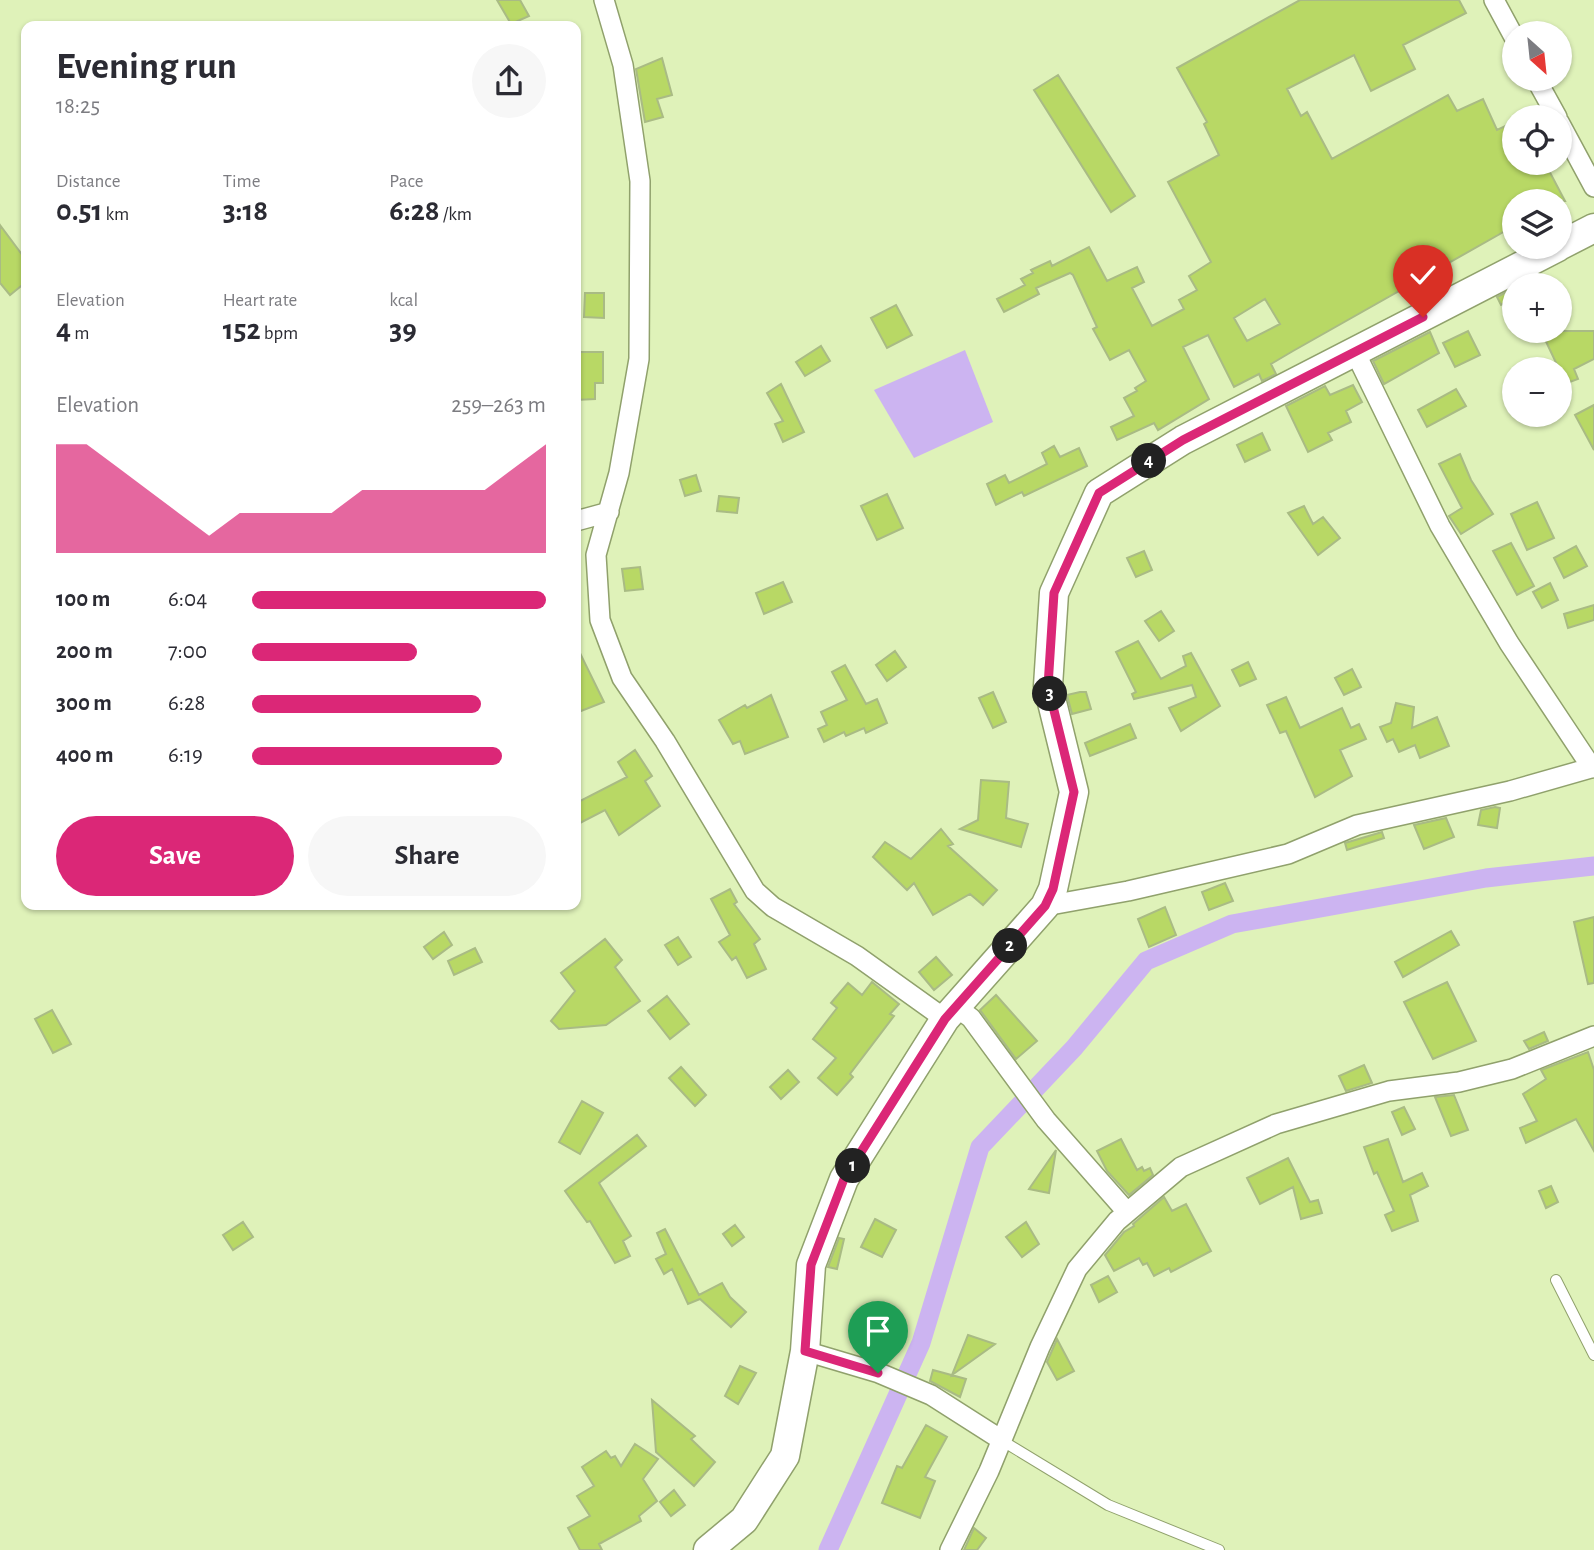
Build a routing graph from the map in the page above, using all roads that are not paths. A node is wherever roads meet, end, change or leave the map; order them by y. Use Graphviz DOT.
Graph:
graph roads {
  1 [pos="604,0"];
  2 [pos="1494,0"];
  3 [pos="1505,21"];
  4 [pos="1572,146"];
  5 [pos="1594,187"];
  6 [pos="1594,228"];
  7 [pos="1572,239"];
  8 [pos="1534,259"];
  9 [pos="1355,352"];
  10 [pos="609,512"];
  11 [pos="581,520"];
  12 [pos="1593,768"];
  13 [pos="1045,906"];
  14 [pos="951,1013"];
  15 [pos="1594,1036"];
  16 [pos="1127,1212"];
  17 [pos="1556,1280"];
  18 [pos="805,1351"];
  19 [pos="1594,1354"];
  20 [pos="1000,1439"];
  21 [pos="708,1550"];
  22 [pos="950,1550"];
  23 [pos="1219,1550"];
  1 -- 10 [label="street"];
  2 -- 3 [label="street"];
  4 -- 5 [label="street"];
  6 -- 7 [label="main road"];
  8 -- 9 [label="main road"];
  9 -- 12 [label="street"];
  9 -- 13 [label="main road"];
  10 -- 11 [label="street"];
  10 -- 14 [label="street"];
  12 -- 13 [label="street"];
  13 -- 14 [label="main road"];
  14 -- 16 [label="street"];
  14 -- 18 [label="main road"];
  15 -- 16 [label="street"];
  16 -- 20 [label="street"];
  17 -- 19 [label="lane"];
  18 -- 20 [label="street"];
  18 -- 21 [label="main road"];
  20 -- 22 [label="street"];
  20 -- 23 [label="lane"];
}
